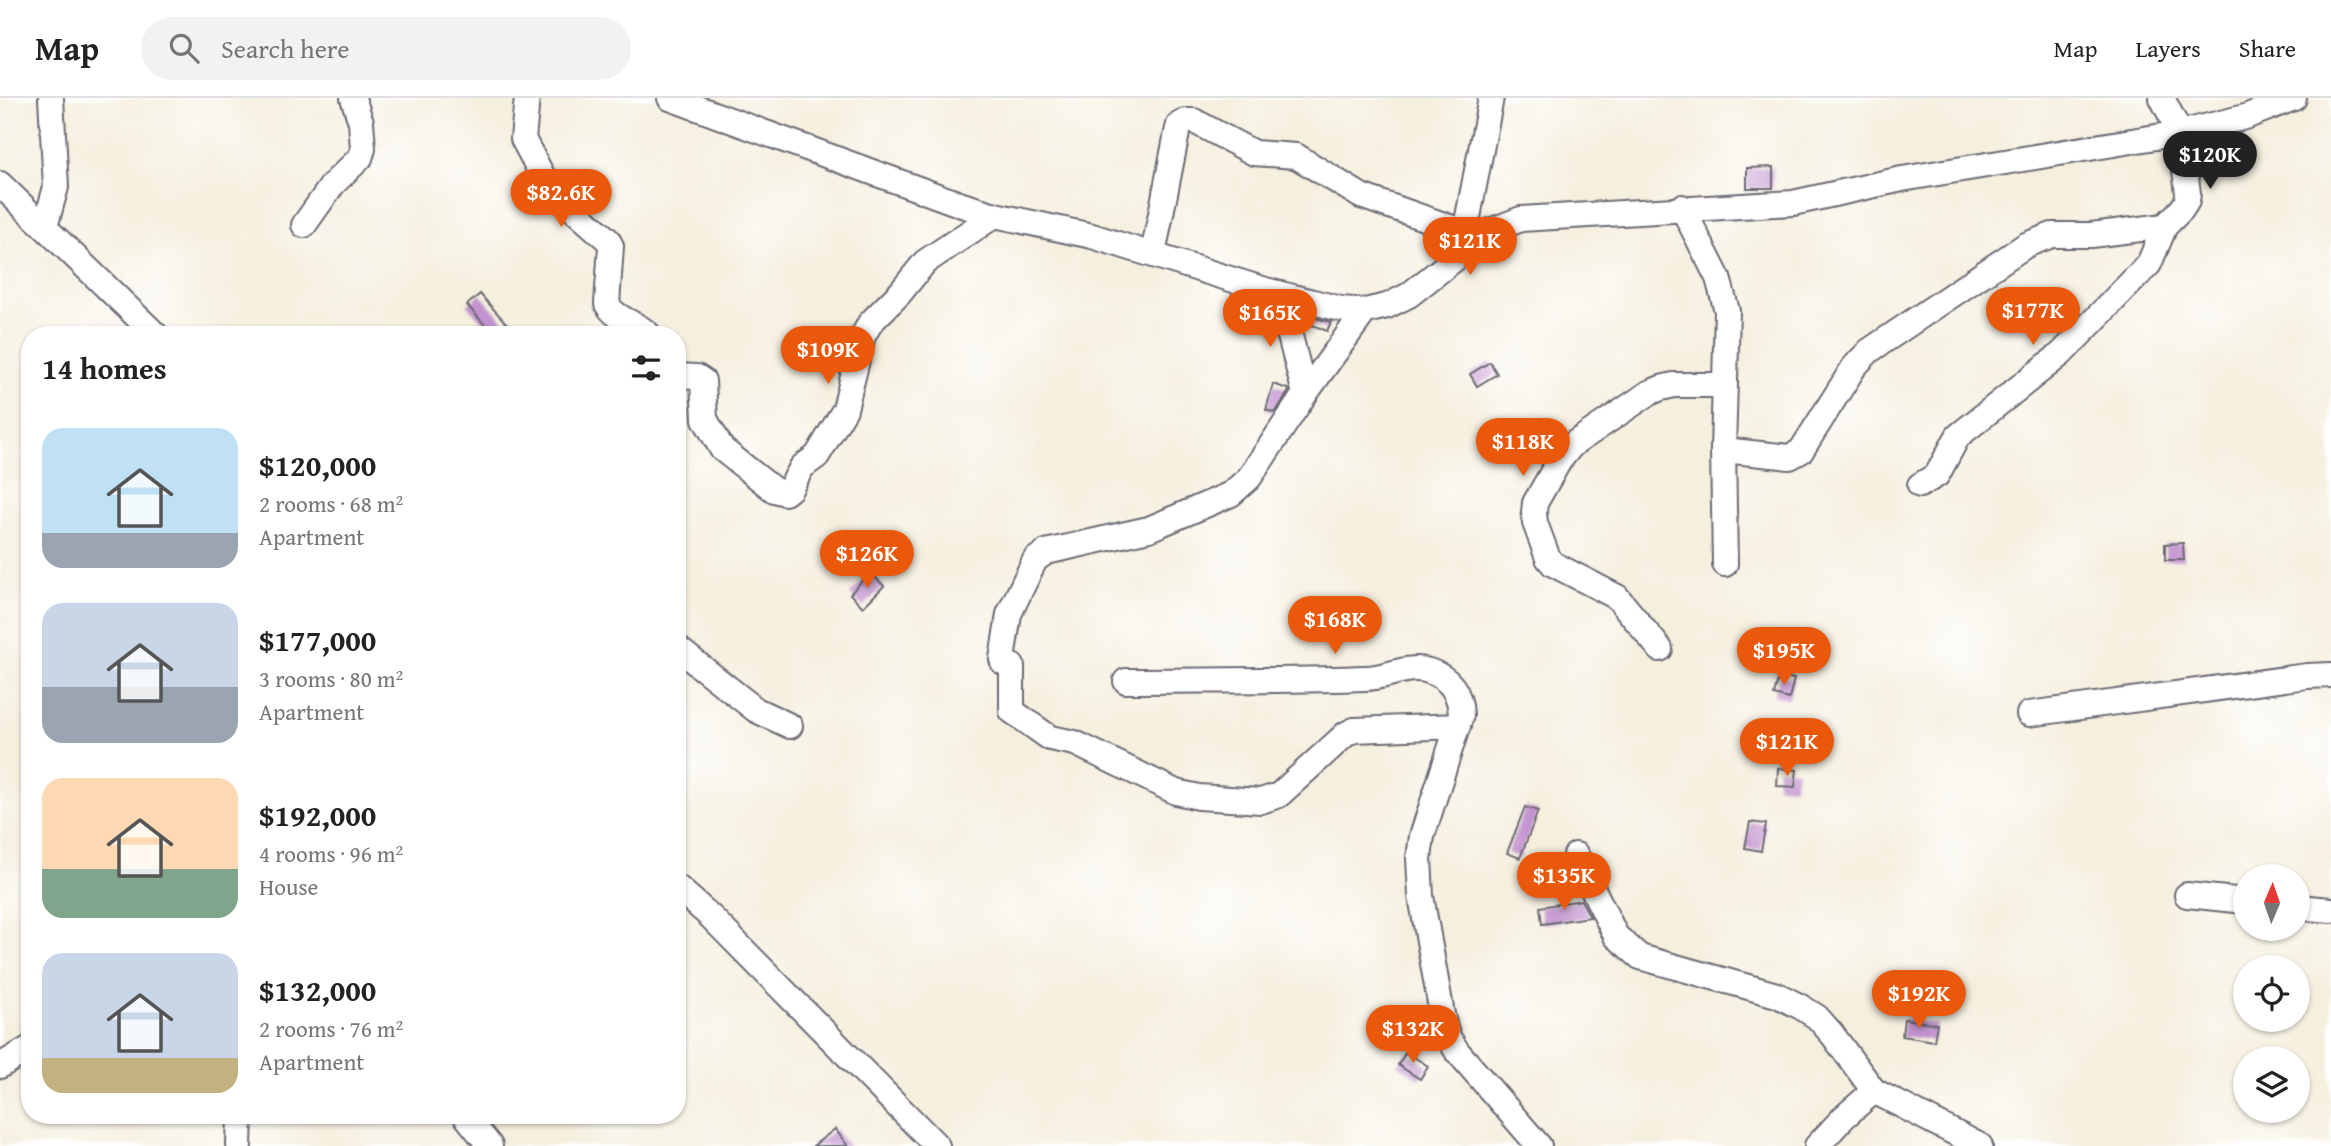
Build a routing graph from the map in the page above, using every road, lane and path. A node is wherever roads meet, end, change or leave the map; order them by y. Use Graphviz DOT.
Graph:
graph roads {
  1 [pos="51,98"];
  2 [pos="353,98"];
  3 [pos="527,98"];
  4 [pos="670,98"];
  5 [pos="1491,98"];
  6 [pos="2162,98"];
  7 [pos="2294,98"];
  8 [pos="2180,133"];
  9 [pos="0,184"];
  10 [pos="1682,207"];
  11 [pos="995,215"];
  12 [pos="304,225"];
  13 [pos="2165,226"];
  14 [pos="45,227"];
  15 [pos="1463,243"];
  16 [pos="1153,254"];
  17 [pos="1269,291"];
  18 [pos="1365,311"];
  19 [pos="147,326"];
  20 [pos="639,326"];
  21 [pos="686,376"];
  22 [pos="1725,385"];
  23 [pos="1305,394"];
  24 [pos="1723,450"];
  25 [pos="1920,485"];
  26 [pos="1725,564"];
  27 [pos="1660,649"];
  28 [pos="686,655"];
  29 [pos="2331,675"];
  30 [pos="1126,681"];
  31 [pos="2029,714"];
  32 [pos="790,726"];
  33 [pos="1458,726"];
  34 [pos="1576,855"];
  35 [pos="686,895"];
  36 [pos="2187,895"];
  37 [pos="2233,900"];
  38 [pos="2310,908"];
  39 [pos="2331,910"];
  40 [pos="21,1053"];
  41 [pos="0,1066"];
  42 [pos="1874,1091"];
  43 [pos="240,1124"];
  44 [pos="473,1124"];
  45 [pos="239,1146"];
  46 [pos="491,1146"];
  47 [pos="937,1146"];
  48 [pos="1539,1146"];
  49 [pos="1817,1146"];
  50 [pos="1980,1146"];
  1 -- 14 [label="street"];
  2 -- 12 [label="street"];
  3 -- 20 [label="street"];
  4 -- 11 [label="street"];
  5 -- 15 [label="street"];
  6 -- 8 [label="street"];
  7 -- 8 [label="street"];
  8 -- 10 [label="street"];
  8 -- 13 [label="street"];
  9 -- 14 [label="street"];
  10 -- 15 [label="street"];
  10 -- 22 [label="street"];
  11 -- 16 [label="street"];
  11 -- 21 [label="street"];
  13 -- 24 [label="street"];
  13 -- 25 [label="street"];
  14 -- 19 [label="street"];
  15 -- 16 [label="street"];
  15 -- 18 [label="street"];
  16 -- 17 [label="street"];
  17 -- 18 [label="street"];
  17 -- 23 [label="street"];
  18 -- 23 [label="street"];
  22 -- 24 [label="street"];
  22 -- 27 [label="street"];
  23 -- 33 [label="street"];
  24 -- 26 [label="street"];
  28 -- 32 [label="street"];
  29 -- 31 [label="street"];
  30 -- 33 [label="street"];
  33 -- 48 [label="street"];
  34 -- 42 [label="street"];
  35 -- 47 [label="street"];
  36 -- 37 [label="street"];
  38 -- 39 [label="street"];
  40 -- 41 [label="street"];
  42 -- 49 [label="street"];
  42 -- 50 [label="street"];
  43 -- 45 [label="street"];
  44 -- 46 [label="street"];
}
